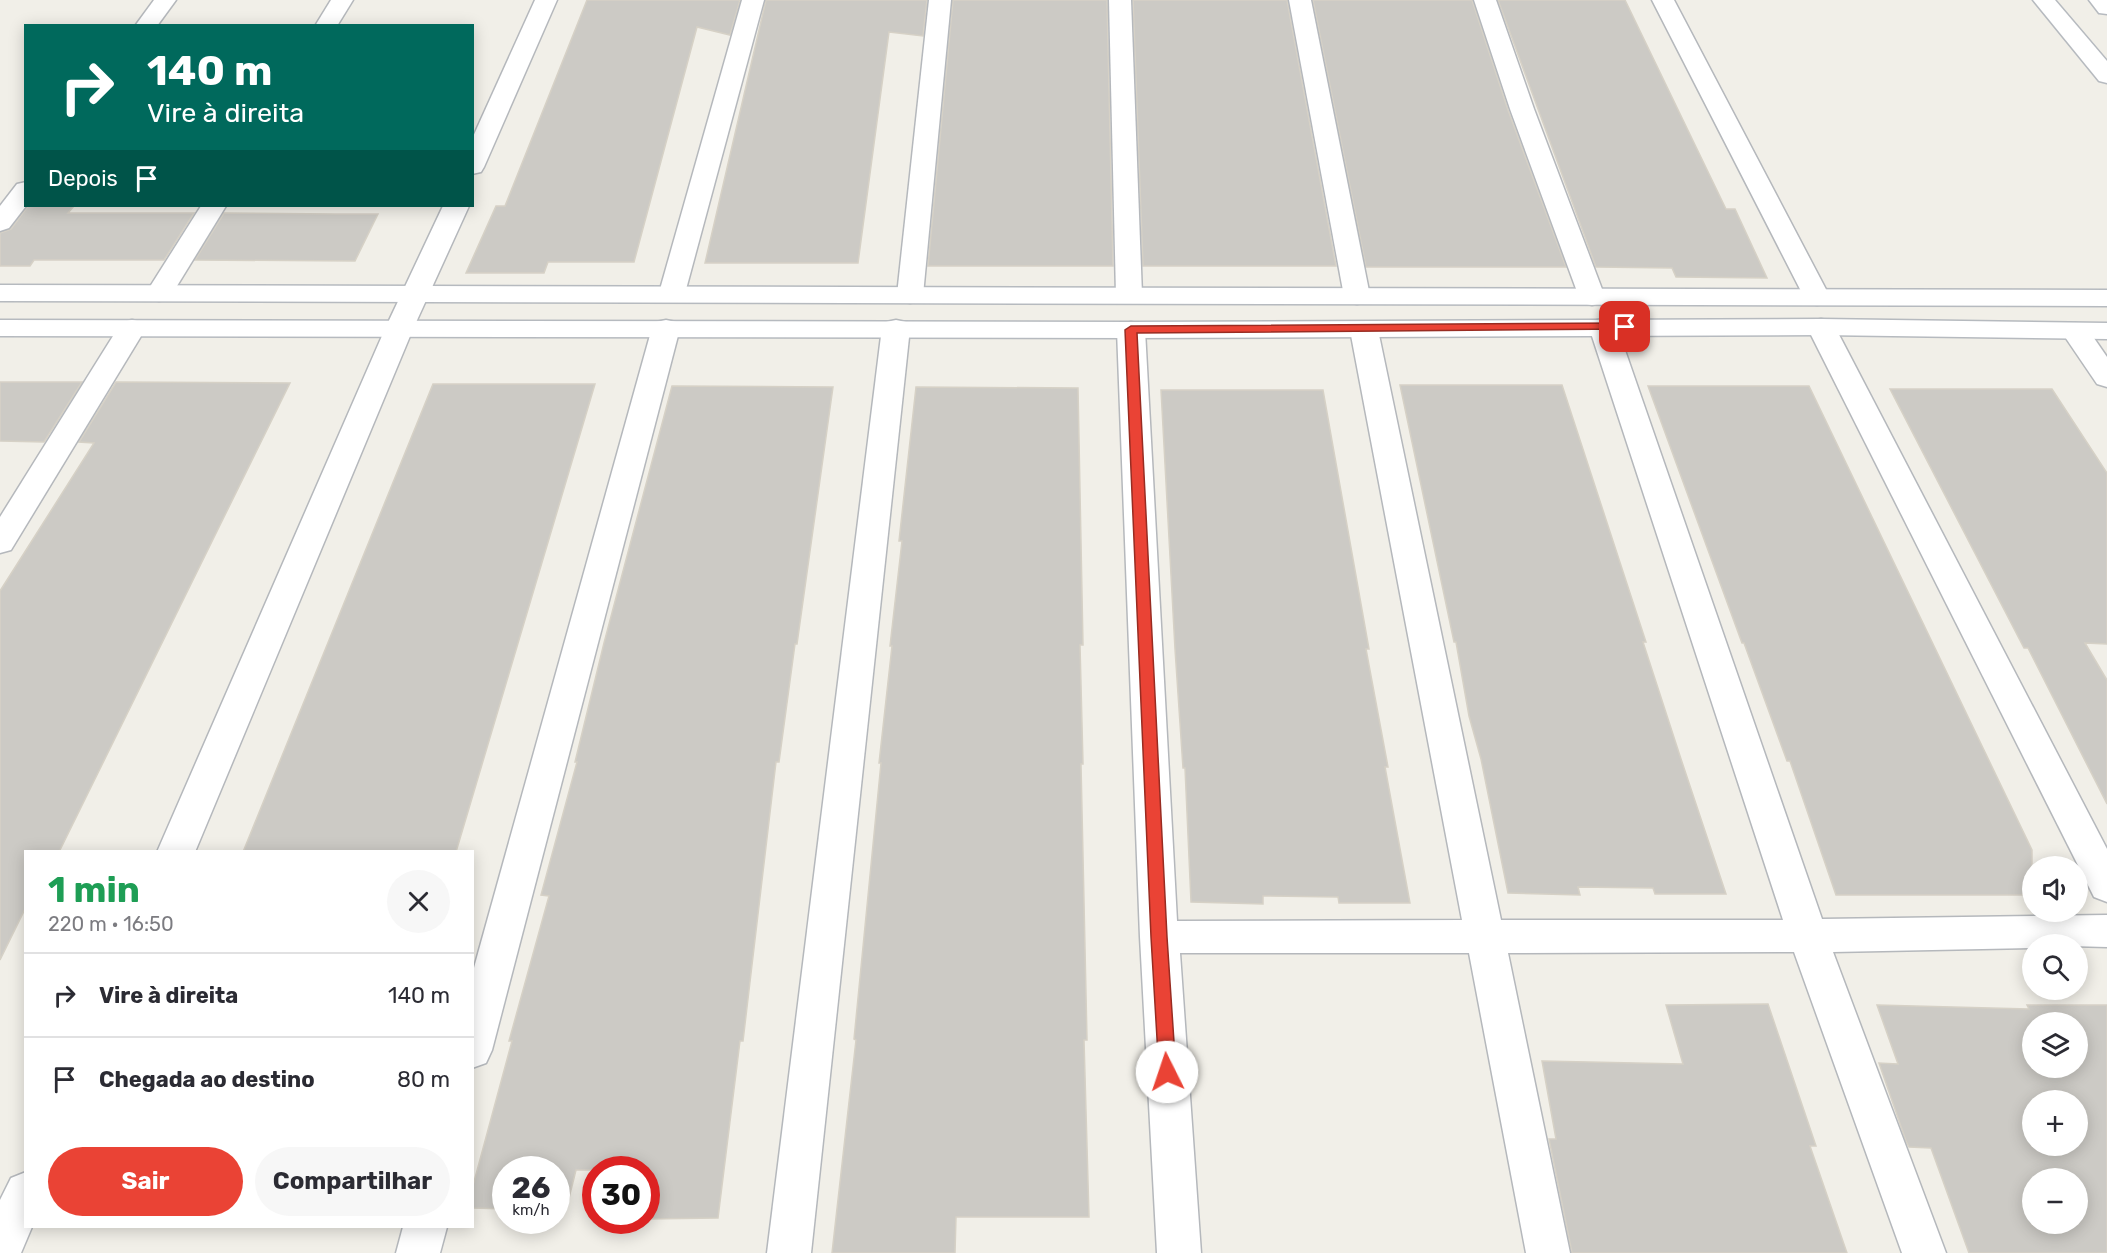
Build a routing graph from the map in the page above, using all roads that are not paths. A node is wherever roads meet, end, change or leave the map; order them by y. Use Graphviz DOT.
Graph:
graph roads {
  1 [pos="165,0"];
  2 [pos="342,0"];
  3 [pos="546,0"];
  4 [pos="753,0"];
  5 [pos="940,0"];
  6 [pos="1120,0"];
  7 [pos="1300,0"];
  8 [pos="1485,0"];
  9 [pos="1663,0"];
  10 [pos="2044,0"];
  11 [pos="2100,0"];
  12 [pos="2107,8"];
  13 [pos="147,24"];
  14 [pos="327,24"];
  15 [pos="2107,76"];
  16 [pos="474,162"];
  17 [pos="24,192"];
  18 [pos="212,207"];
  19 [pos="456,207"];
  20 [pos="0,223"];
  21 [pos="0,293"];
  22 [pos="159,293"];
  23 [pos="672,293"];
  24 [pos="417,294"];
  25 [pos="910,295"];
  26 [pos="1129,295"];
  27 [pos="2107,298"];
  28 [pos="1598,312"];
  29 [pos="1819,312"];
  30 [pos="1361,313"];
  31 [pos="0,328"];
  32 [pos="132,328"];
  33 [pos="666,328"];
  34 [pos="896,328"];
  35 [pos="399,329"];
  36 [pos="1131,330"];
  37 [pos="2075,331"];
  38 [pos="2107,331"];
  39 [pos="2107,378"];
  40 [pos="0,542"];
  41 [pos="177,850"];
  42 [pos="2107,886"];
  43 [pos="2107,931"];
  44 [pos="1486,936"];
  45 [pos="1808,936"];
  46 [pos="1159,937"];
  47 [pos="474,1043"];
  48 [pos="24,1196"];
  49 [pos="425,1228"];
  50 [pos="0,1249"];
  51 [pos="418,1253"];
  52 [pos="789,1253"];
  53 [pos="1179,1253"];
  54 [pos="1548,1253"];
  55 [pos="1924,1253"];
  1 -- 13 [label="street"];
  2 -- 14 [label="street"];
  3 -- 16 [label="street"];
  4 -- 23 [label="street"];
  5 -- 25 [label="street"];
  6 -- 26 [label="street"];
  7 -- 30 [label="street"];
  8 -- 28 [label="street"];
  9 -- 29 [label="street"];
  10 -- 15 [label="street"];
  11 -- 12 [label="street"];
  17 -- 20 [label="street"];
  18 -- 22 [label="street"];
  19 -- 24 [label="street"];
  21 -- 22 [label="street"];
  22 -- 24 [label="street"];
  23 -- 24 [label="street"];
  23 -- 25 [label="street"];
  24 -- 35 [label="street"];
  25 -- 26 [label="street"];
  26 -- 30 [label="street"];
  27 -- 29 [label="street"];
  28 -- 29 [label="street"];
  28 -- 30 [label="street"];
  28 -- 45 [label="street"];
  29 -- 37 [label="street"];
  29 -- 42 [label="street"];
  30 -- 36 [label="street"];
  30 -- 44 [label="street"];
  31 -- 32 [label="street"];
  32 -- 35 [label="street"];
  32 -- 40 [label="street"];
  33 -- 34 [label="street"];
  33 -- 35 [label="street"];
  33 -- 47 [label="street"];
  34 -- 36 [label="street"];
  34 -- 52 [label="street"];
  35 -- 41 [label="street"];
  36 -- 46 [label="street"];
  37 -- 38 [label="street"];
  37 -- 39 [label="street"];
  43 -- 45 [label="street"];
  44 -- 45 [label="street"];
  44 -- 46 [label="street"];
  44 -- 54 [label="street"];
  45 -- 55 [label="street"];
  46 -- 53 [label="street"];
  48 -- 50 [label="street"];
  49 -- 51 [label="street"];
}
